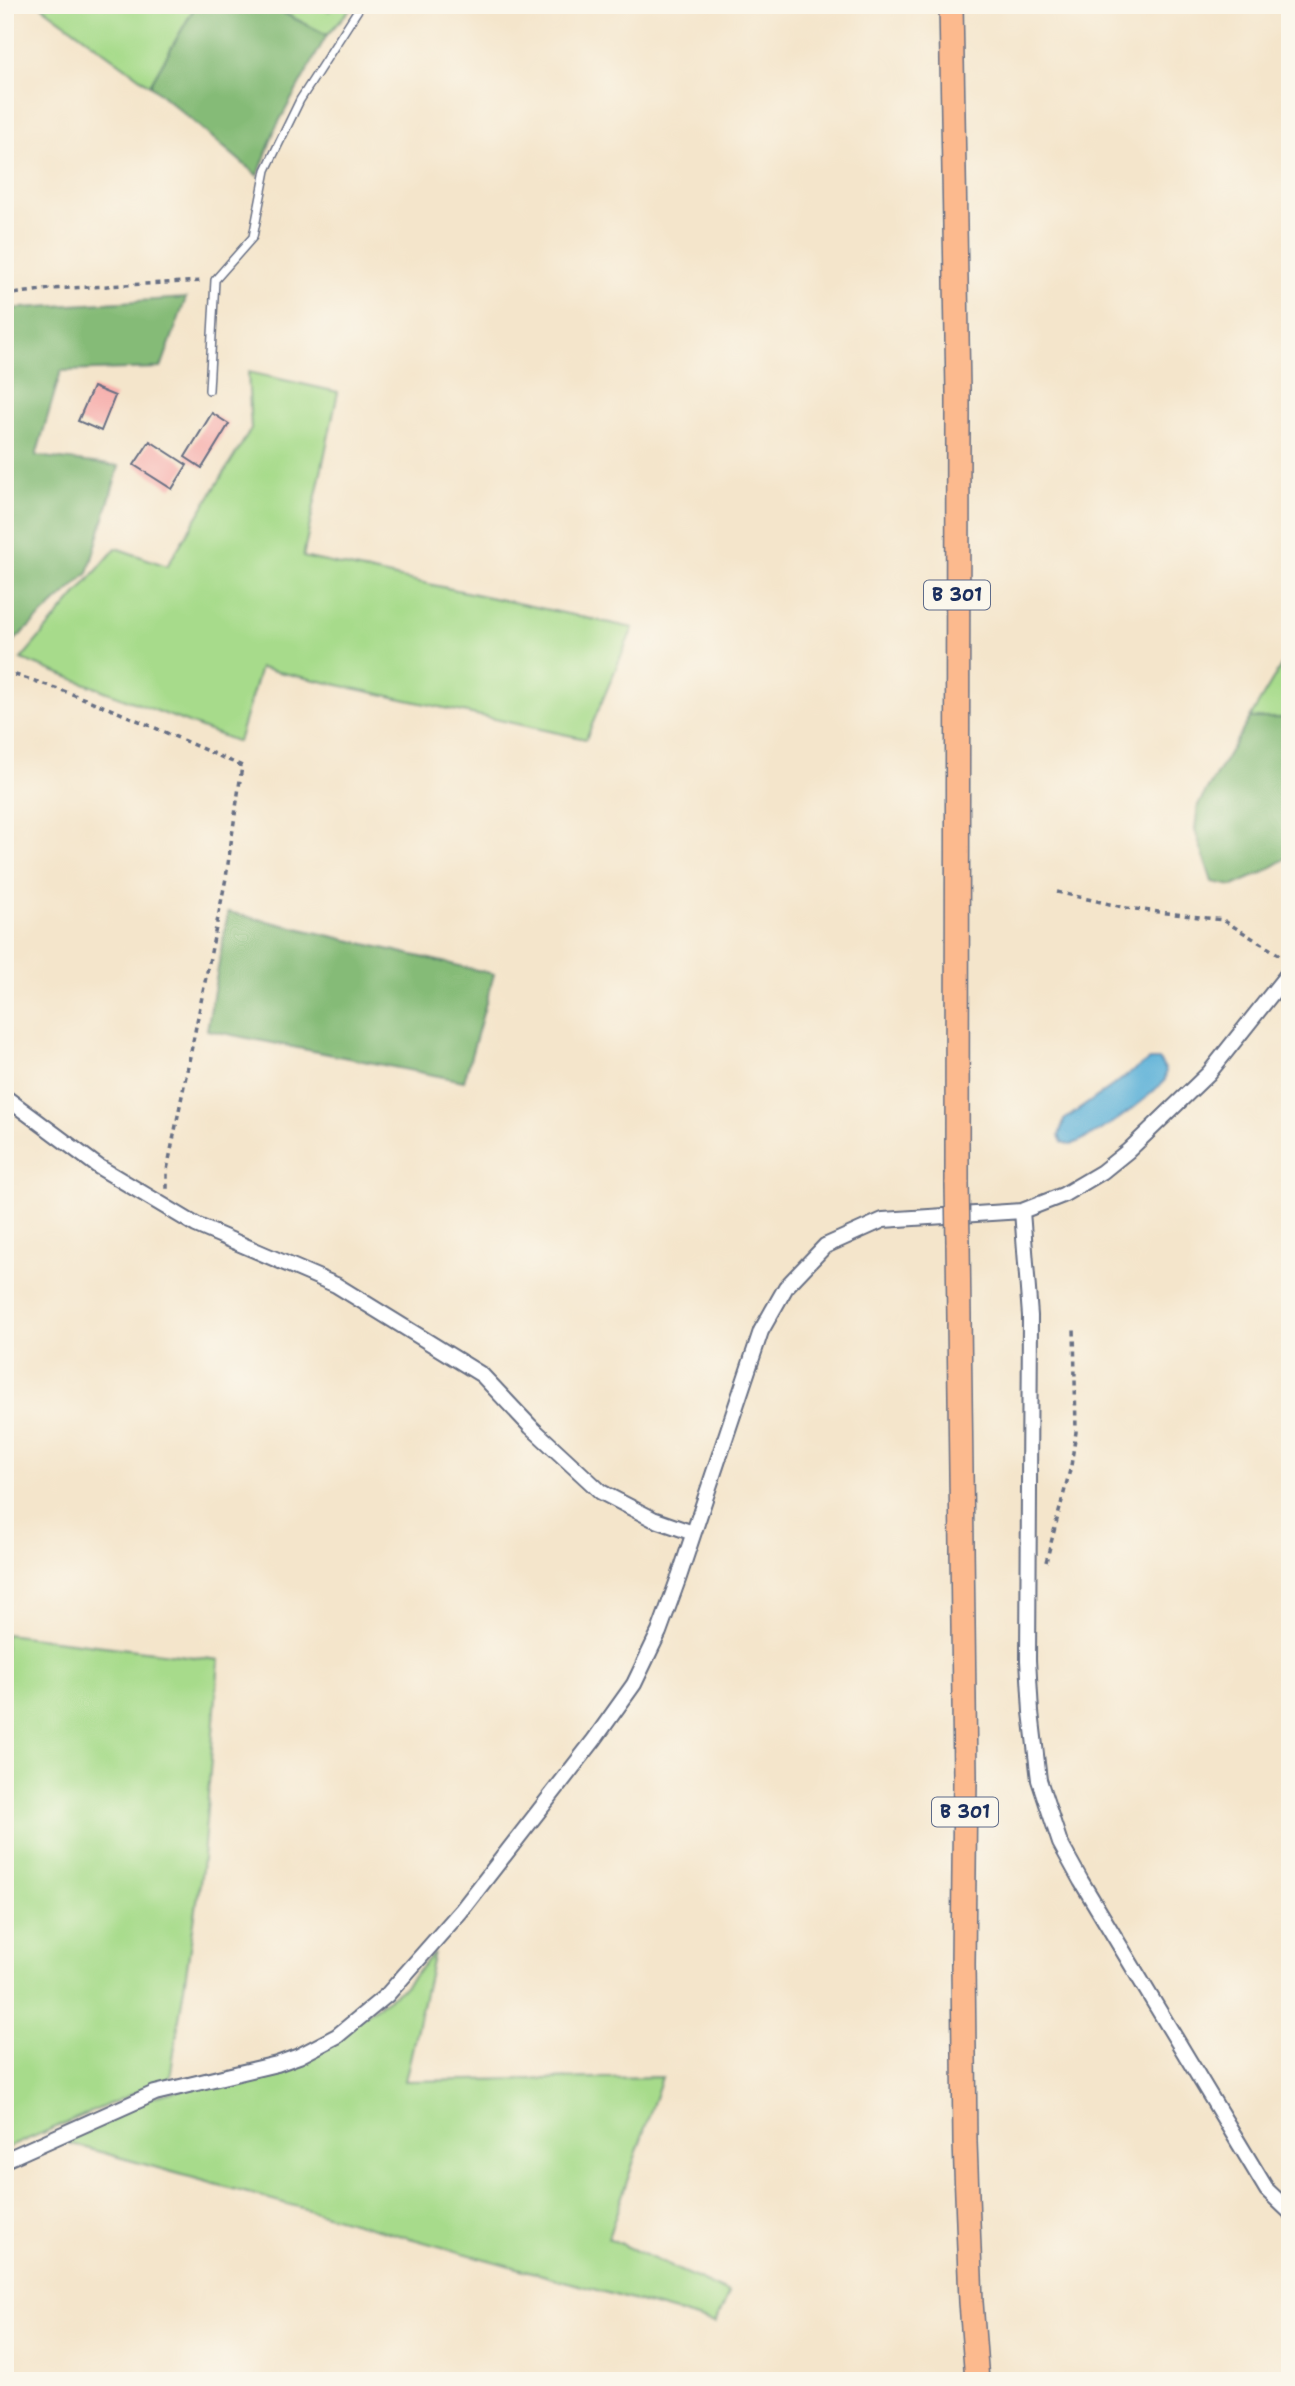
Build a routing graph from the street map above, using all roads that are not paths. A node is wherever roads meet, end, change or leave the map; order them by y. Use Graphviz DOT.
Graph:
graph roads {
  1 [pos="361,5"];
  2 [pos="951,5"];
  3 [pos="209,390"];
  4 [pos="1290,971"];
  5 [pos="5,1097"];
  6 [pos="1022,1211"];
  7 [pos="693,1533"];
  8 [pos="5,2160"];
  9 [pos="1290,2212"];
  10 [pos="977,2381"];
  1 -- 3 [label="lane"];
  2 -- 10 [label="main road, B 301, bridge"];
  4 -- 6 [label="street"];
  5 -- 7 [label="street"];
  6 -- 7 [label="street"];
  6 -- 9 [label="street"];
  7 -- 8 [label="street"];
}
